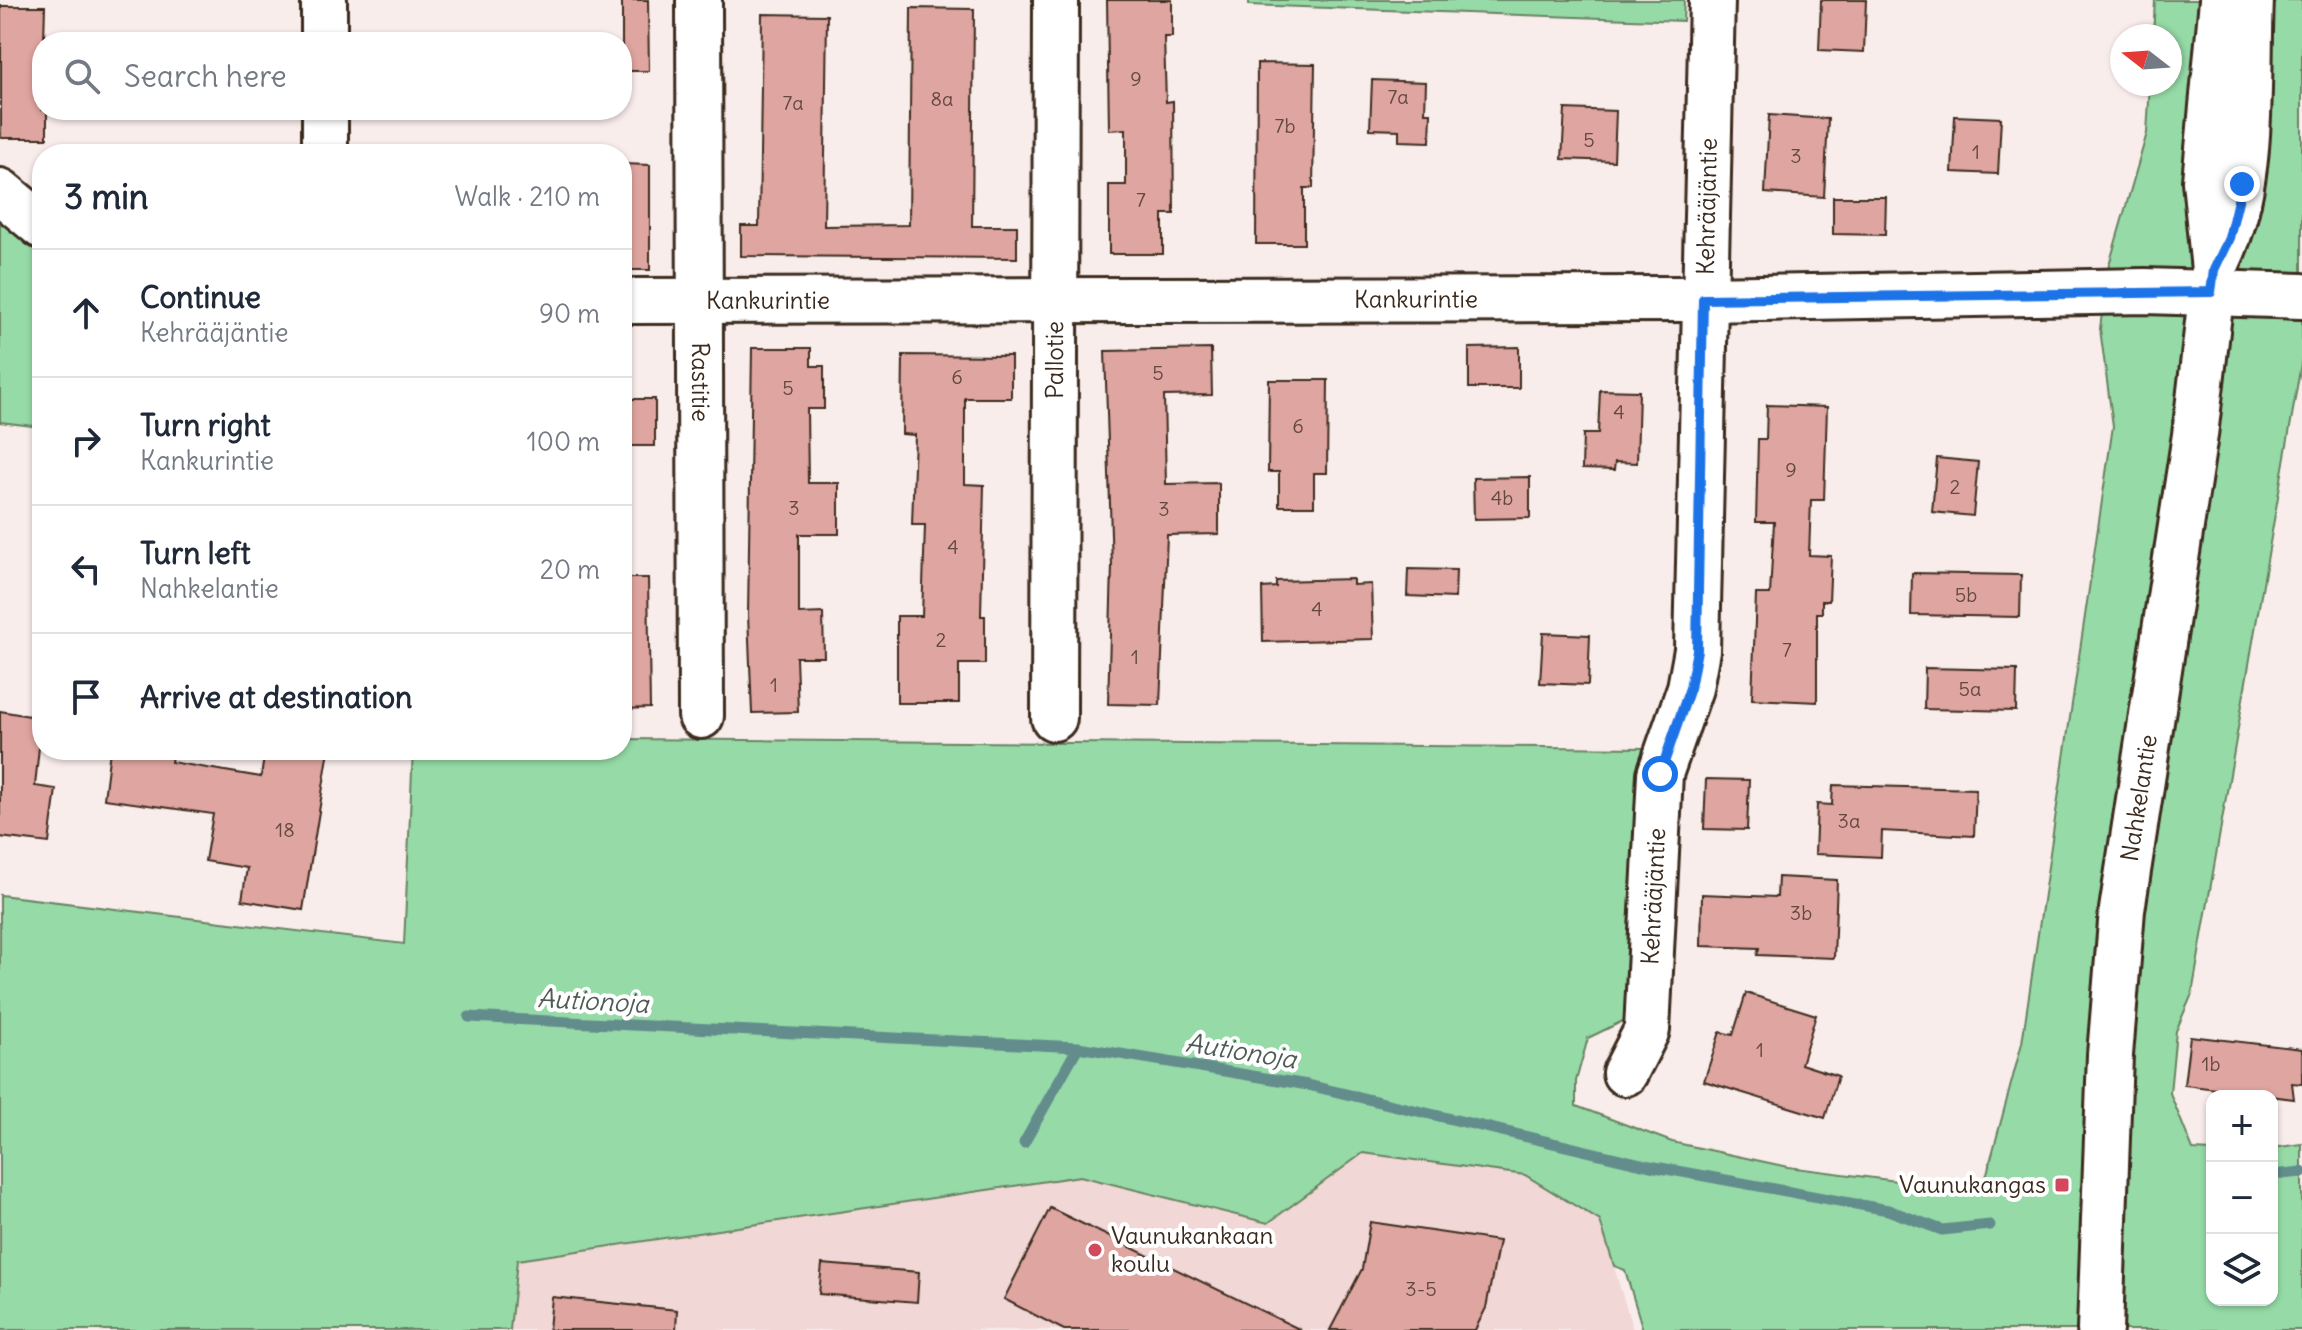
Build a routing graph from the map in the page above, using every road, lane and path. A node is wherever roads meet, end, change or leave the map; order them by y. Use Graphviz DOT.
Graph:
graph roads {
  1 [pos="324,0"];
  2 [pos="699,0"];
  3 [pos="1056,0"];
  4 [pos="1712,0"];
  5 [pos="2222,0"];
  6 [pos="2251,0"];
  7 [pos="324,32"];
  8 [pos="325,120"];
  9 [pos="325,144"];
  10 [pos="0,191"];
  11 [pos="32,218"];
  12 [pos="2212,281"];
  13 [pos="2302,296"];
  14 [pos="1055,299"];
  15 [pos="1703,299"];
  16 [pos="632,301"];
  17 [pos="698,301"];
  18 [pos="701,716"];
  19 [pos="1054,718"];
  20 [pos="1625,1073"];
  21 [pos="2100,1330"];
  1 -- 7 [label="street"];
  2 -- 17 [label="street, Rastitie"];
  3 -- 14 [label="street, Pallotie"];
  4 -- 15 [label="street, Kehrääjäntie"];
  5 -- 12 [label="street, Nahkelantie"];
  6 -- 12 [label="street, Nahkelantie"];
  8 -- 9 [label="street"];
  10 -- 11 [label="street"];
  12 -- 13 [label="street, Kankurintie"];
  12 -- 15 [label="street, Kankurintie"];
  12 -- 21 [label="street, Nahkelantie"];
  14 -- 15 [label="street, Kankurintie"];
  14 -- 17 [label="street, Kankurintie"];
  14 -- 19 [label="street, Pallotie"];
  15 -- 20 [label="street, Kehrääjäntie"];
  16 -- 17 [label="street, Kankurintie"];
  17 -- 18 [label="street, Rastitie"];
}
